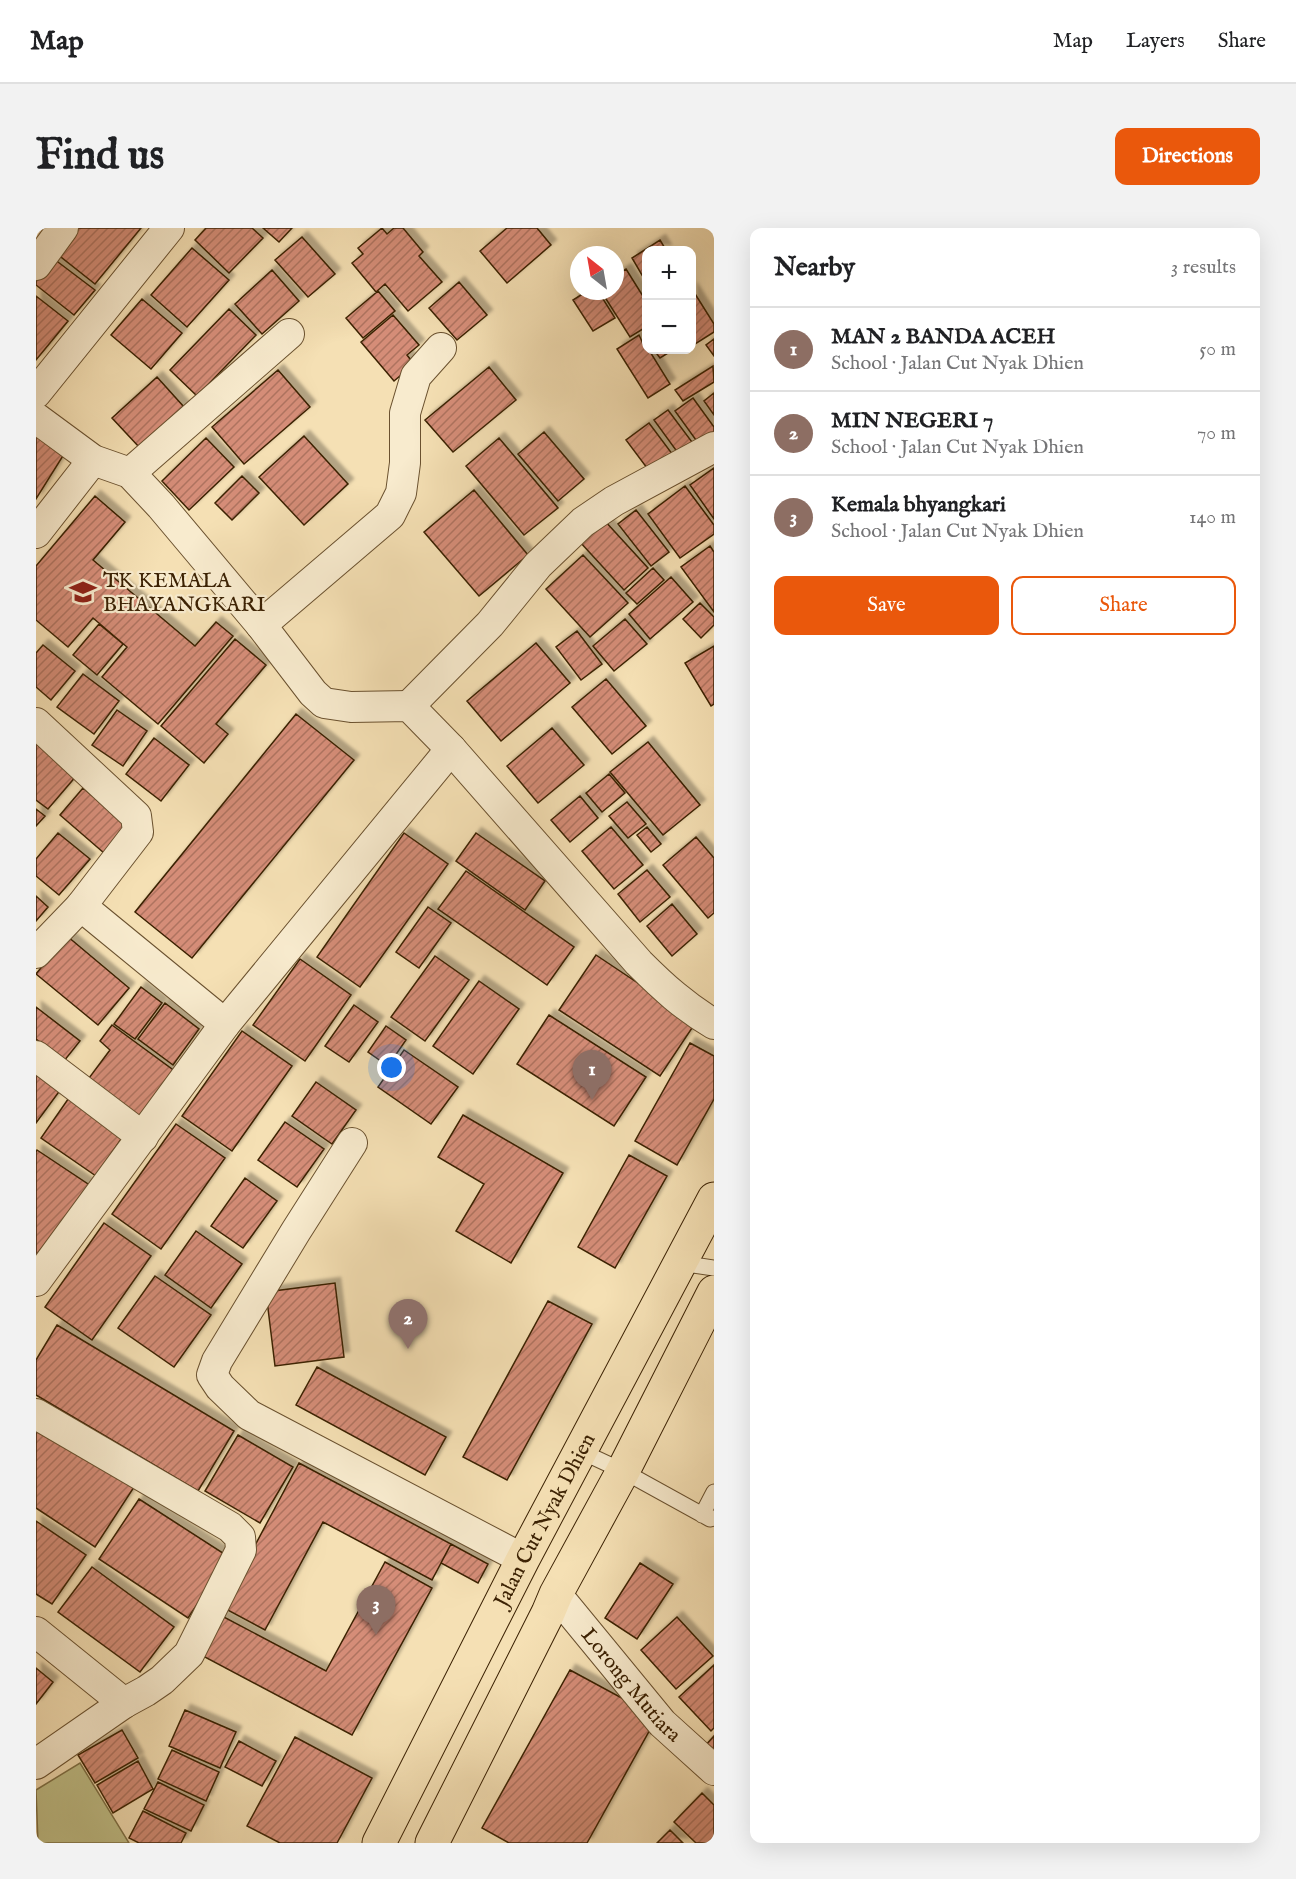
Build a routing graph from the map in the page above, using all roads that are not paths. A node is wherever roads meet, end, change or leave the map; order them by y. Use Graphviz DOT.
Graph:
graph roads {
  1 [pos="63,228"];
  2 [pos="169,228"];
  3 [pos="36,265"];
  4 [pos="289,334"];
  5 [pos="441,348"];
  6 [pos="36,393"];
  7 [pos="36,418"];
  8 [pos="714,447"];
  9 [pos="93,460"];
  10 [pos="130,473"];
  11 [pos="36,533"];
  12 [pos="261,625"];
  13 [pos="409,706"];
  14 [pos="36,723"];
  15 [pos="451,749"];
  16 [pos="81,906"];
  17 [pos="36,953"];
  18 [pos="714,1023"];
  19 [pos="225,1024"];
  20 [pos="36,1056"];
  21 [pos="143,1137"];
  22 [pos="352,1143"];
  23 [pos="714,1199"];
  24 [pos="680,1263"];
  25 [pos="714,1268"];
  26 [pos="36,1281"];
  27 [pos="714,1292"];
  28 [pos="36,1414"];
  29 [pos="580,1452"];
  30 [pos="623,1471"];
  31 [pos="714,1492"];
  32 [pos="708,1516"];
  33 [pos="523,1559"];
  34 [pos="556,1594"];
  35 [pos="36,1632"];
  36 [pos="124,1703"];
  37 [pos="36,1764"];
  38 [pos="714,1770"];
  39 [pos="379,1843"];
  40 [pos="432,1843"];
  1 -- 3 [label="street"];
  2 -- 6 [label="street"];
  4 -- 10 [label="street"];
  5 -- 12 [label="street"];
  7 -- 9 [label="street"];
  8 -- 13 [label="street"];
  9 -- 10 [label="street"];
  9 -- 11 [label="street"];
  10 -- 12 [label="street"];
  12 -- 13 [label="street"];
  13 -- 15 [label="street"];
  14 -- 16 [label="street"];
  15 -- 18 [label="street"];
  15 -- 19 [label="street"];
  16 -- 17 [label="street"];
  16 -- 19 [label="street"];
  19 -- 21 [label="street"];
  20 -- 21 [label="street"];
  21 -- 26 [label="street"];
  22 -- 33 [label="street"];
  23 -- 24 [label="highway, Jalan Cut Nyak Dhien"];
  24 -- 25 [label="lane"];
  24 -- 29 [label="highway, Jalan Cut Nyak Dhien"];
  27 -- 30 [label="highway"];
  28 -- 36 [label="street"];
  29 -- 30 [label="lane"];
  29 -- 33 [label="highway, Jalan Cut Nyak Dhien"];
  30 -- 32 [label="lane"];
  30 -- 34 [label="highway"];
  31 -- 32 [label="lane"];
  33 -- 39 [label="highway, Jalan Cut Nyak Dhien"];
  34 -- 38 [label="street, Lorong Mutiara"];
  34 -- 40 [label="highway"];
  35 -- 36 [label="street"];
  36 -- 37 [label="street"];
}
